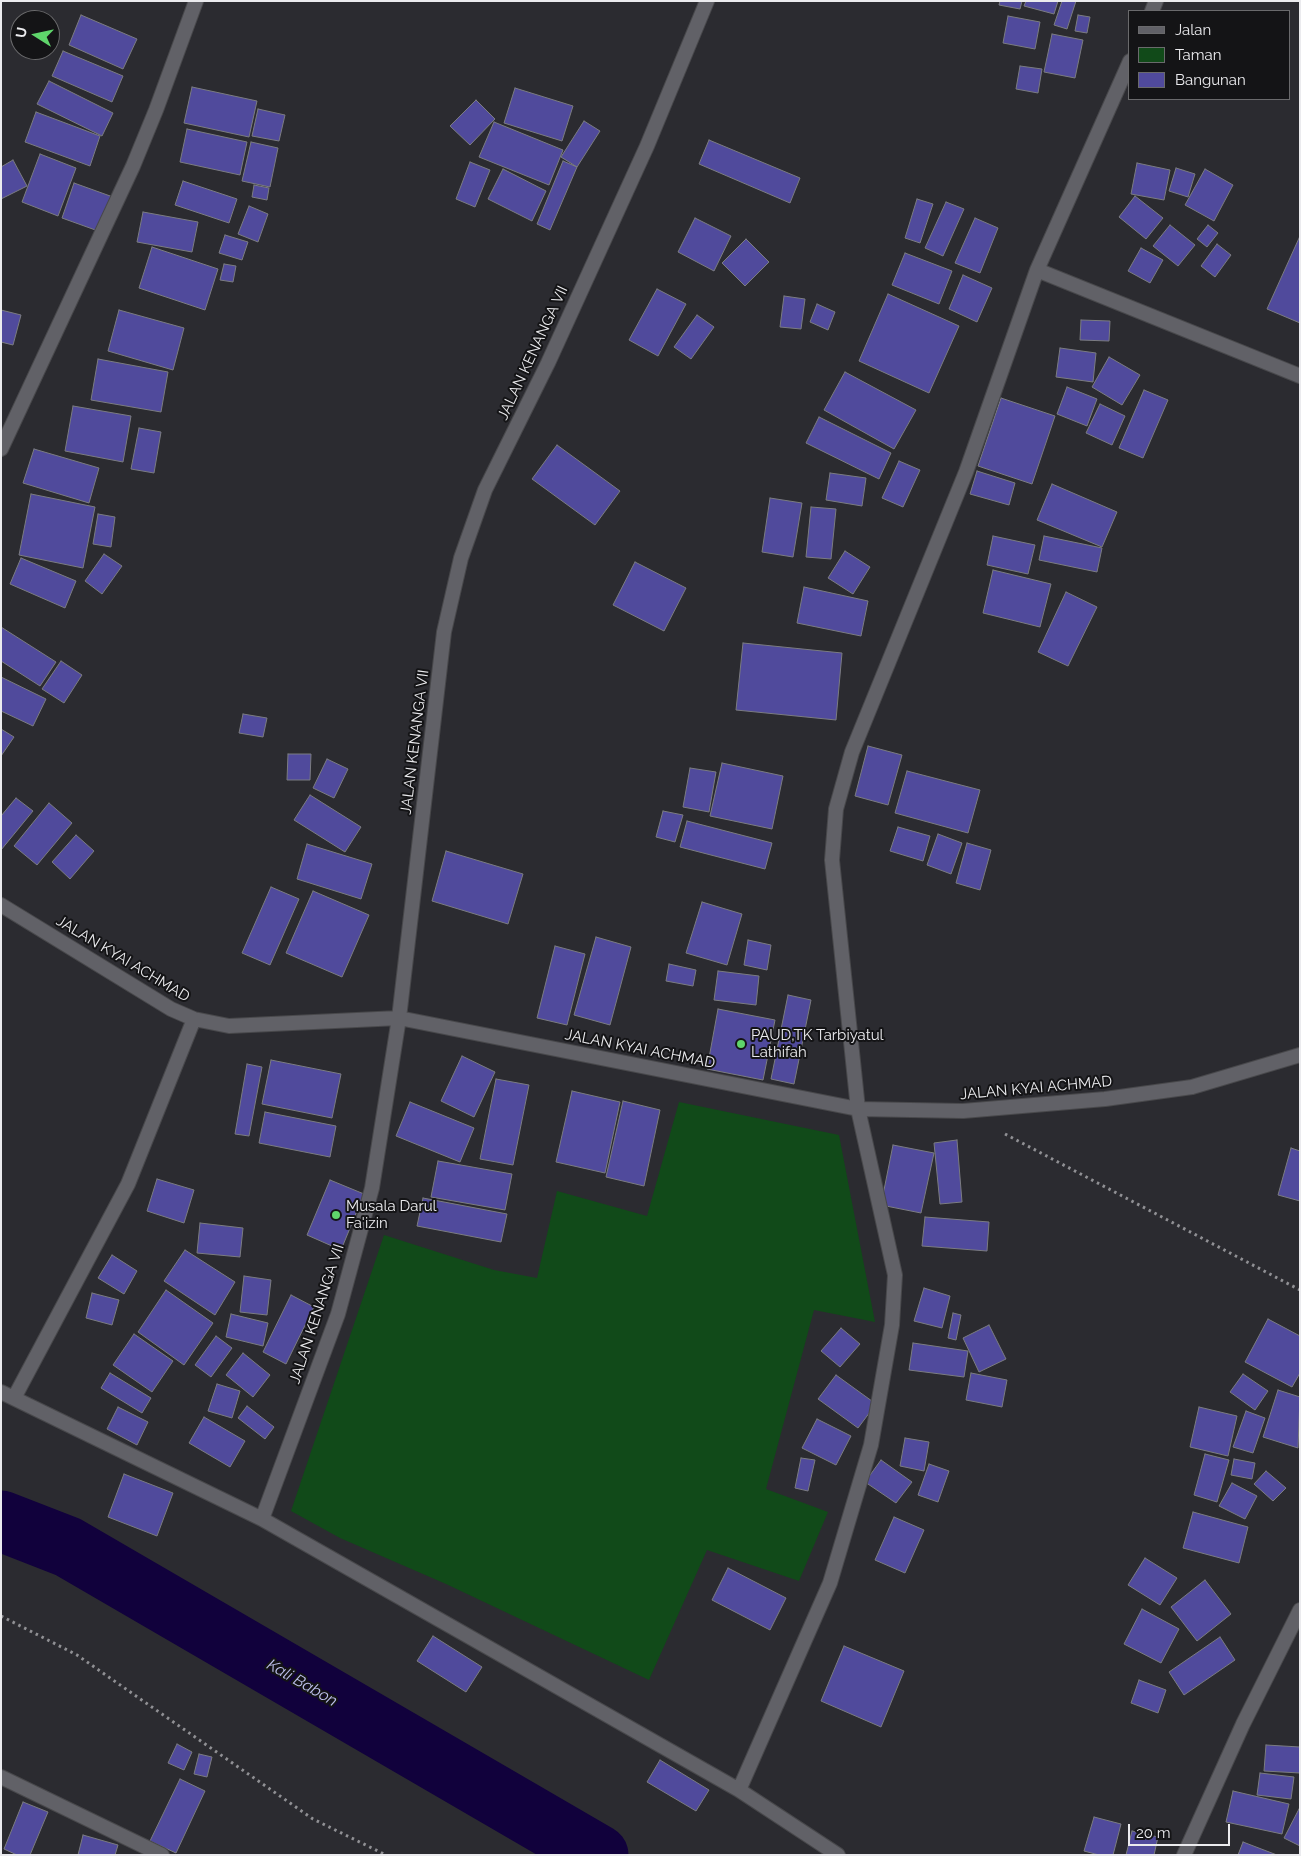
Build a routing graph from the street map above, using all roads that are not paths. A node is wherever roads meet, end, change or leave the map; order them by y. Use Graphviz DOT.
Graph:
graph roads {
  1 [pos="196,1"];
  2 [pos="707,1"];
  3 [pos="1128,65"];
  4 [pos="1037,270"];
  5 [pos="1300,376"];
  6 [pos="1,449"];
  7 [pos="1,904"];
  8 [pos="399,1018"];
  9 [pos="194,1019"];
  10 [pos="1300,1054"];
  11 [pos="858,1109"];
  12 [pos="1,1392"];
  13 [pos="14,1398"];
  14 [pos="262,1519"];
  15 [pos="1300,1610"];
  16 [pos="1,1777"];
  17 [pos="738,1790"];
  18 [pos="162,1855"];
  19 [pos="838,1855"];
  20 [pos="1184,1855"];
  1 -- 6 [label="street"];
  2 -- 8 [label="street, JALAN KENANGA VII"];
  3 -- 4 [label="street"];
  4 -- 5 [label="street"];
  4 -- 11 [label="street"];
  7 -- 9 [label="street, JALAN KYAI ACHMAD"];
  8 -- 9 [label="street, JALAN KYAI ACHMAD"];
  8 -- 11 [label="street, JALAN KYAI ACHMAD"];
  8 -- 14 [label="street, JALAN KENANGA VII"];
  9 -- 13 [label="street"];
  10 -- 11 [label="street, JALAN KYAI ACHMAD"];
  11 -- 17 [label="street"];
  12 -- 13 [label="street"];
  13 -- 14 [label="street"];
  14 -- 17 [label="street"];
  15 -- 20 [label="street"];
  16 -- 18 [label="street"];
  17 -- 19 [label="street"];
}
